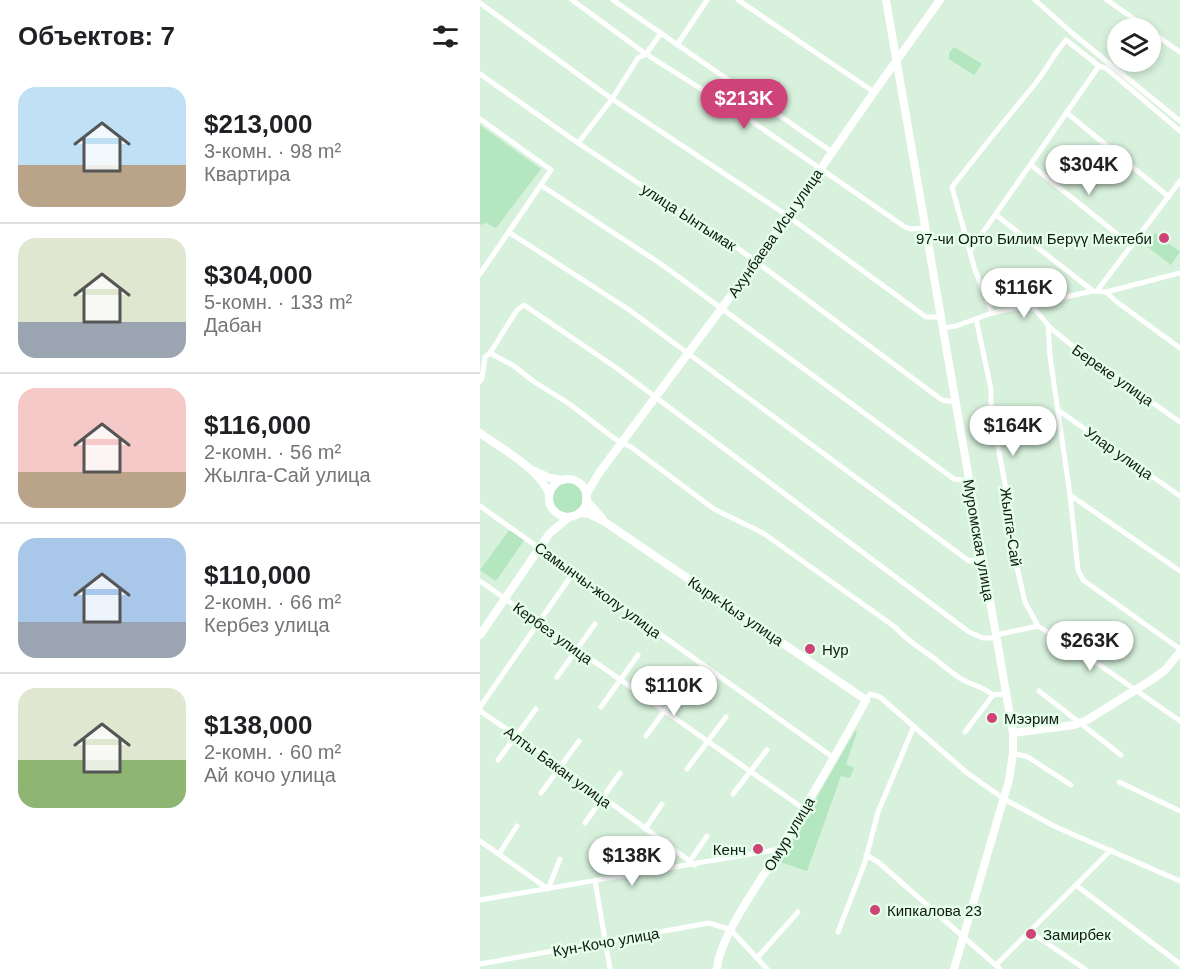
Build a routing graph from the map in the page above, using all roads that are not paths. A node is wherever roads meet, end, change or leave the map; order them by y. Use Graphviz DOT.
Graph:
graph roads {
  1 [pos="572,0"];
  2 [pos="613,0"];
  3 [pos="707,0"];
  4 [pos="738,0"];
  5 [pos="886,0"];
  6 [pos="940,0"];
  7 [pos="1035,0"];
  8 [pos="1107,0"];
  9 [pos="480,3"];
  10 [pos="1132,18"];
  11 [pos="661,33"];
  12 [pos="1161,39"];
  13 [pos="678,45"];
  14 [pos="1180,52"];
  15 [pos="646,54"];
  16 [pos="896,61"];
  17 [pos="1099,66"];
  18 [pos="480,74"];
  19 [pos="874,92"];
  20 [pos="612,99"];
  21 [pos="1067,113"];
  22 [pos="480,119"];
  23 [pos="1180,121"];
  24 [pos="1180,131"];
  25 [pos="578,143"];
  26 [pos="832,152"];
  27 [pos="1031,165"];
  28 [pos="820,169"];
  29 [pos="1180,181"];
  30 [pos="542,186"];
  31 [pos="1169,197"];
  32 [pos="996,214"];
  33 [pos="788,216"];
  34 [pos="924,228"];
  35 [pos="510,233"];
  36 [pos="1132,246"];
  37 [pos="970,251"];
  38 [pos="756,262"];
  39 [pos="480,274"];
  40 [pos="1179,274"];
  41 [pos="1095,291"];
  42 [pos="1106,292"];
  43 [pos="1032,306"];
  44 [pos="723,308"];
  45 [pos="992,313"];
  46 [pos="940,317"];
  47 [pos="976,319"];
  48 [pos="1048,325"];
  49 [pos="942,328"];
  50 [pos="1180,348"];
  51 [pos="480,350"];
  52 [pos="689,353"];
  53 [pos="488,355"];
  54 [pos="480,381"];
  55 [pos="656,398"];
  56 [pos="955,402"];
  57 [pos="1058,411"];
  58 [pos="1180,422"];
  59 [pos="480,433"];
  60 [pos="623,443"];
  61 [pos="607,463"];
  62 [pos="531,470"];
  63 [pos="563,480"];
  64 [pos="574,481"];
  65 [pos="969,481"];
  66 [pos="549,494"];
  67 [pos="1070,495"];
  68 [pos="1180,496"];
  69 [pos="586,498"];
  70 [pos="480,506"];
  71 [pos="554,511"];
  72 [pos="579,513"];
  73 [pos="569,517"];
  74 [pos="605,522"];
  75 [pos="549,534"];
  76 [pos="539,548"];
  77 [pos="981,559"];
  78 [pos="1180,571"];
  79 [pos="573,573"];
  80 [pos="480,581"];
  81 [pos="505,599"];
  82 [pos="539,623"];
  83 [pos="595,624"];
  84 [pos="1038,626"];
  85 [pos="480,635"];
  86 [pos="996,636"];
  87 [pos="576,650"];
  88 [pos="1180,650"];
  89 [pos="638,655"];
  90 [pos="557,677"];
  91 [pos="620,681"];
  92 [pos="684,684"];
  93 [pos="1039,691"];
  94 [pos="1136,691"];
  95 [pos="1005,694"];
  96 [pos="993,695"];
  97 [pos="866,700"];
  98 [pos="601,707"];
  99 [pos="480,709"];
  100 [pos="536,709"];
  101 [pos="664,712"];
  102 [pos="726,717"];
  103 [pos="1180,722"];
  104 [pos="1078,723"];
  105 [pos="914,726"];
  106 [pos="964,732"];
  107 [pos="1013,733"];
  108 [pos="516,736"];
  109 [pos="646,736"];
  110 [pos="579,741"];
  111 [pos="707,742"];
  112 [pos="767,750"];
  113 [pos="1013,753"];
  114 [pos="1121,755"];
  115 [pos="834,758"];
  116 [pos="498,760"];
  117 [pos="560,767"];
  118 [pos="687,769"];
  119 [pos="750,771"];
  120 [pos="620,773"];
  121 [pos="1119,782"];
  122 [pos="1071,784"];
  123 [pos="541,793"];
  124 [pos="733,794"];
  125 [pos="603,799"];
  126 [pos="1004,799"];
  127 [pos="662,804"];
  128 [pos="804,809"];
  129 [pos="1180,811"];
  130 [pos="585,823"];
  131 [pos="517,826"];
  132 [pos="645,829"];
  133 [pos="707,836"];
  134 [pos="480,841"];
  135 [pos="780,849"];
  136 [pos="1111,850"];
  137 [pos="499,854"];
  138 [pos="866,855"];
  139 [pos="560,859"];
  140 [pos="692,863"];
  141 [pos="1180,873"];
  142 [pos="1178,880"];
  143 [pos="595,881"];
  144 [pos="1077,886"];
  145 [pos="548,889"];
  146 [pos="480,900"];
  147 [pos="798,912"];
  148 [pos="731,930"];
  149 [pos="1029,931"];
  150 [pos="838,932"];
  151 [pos="964,938"];
  152 [pos="606,943"];
  153 [pos="758,958"];
  154 [pos="480,964"];
  155 [pos="1180,964"];
  156 [pos="998,967"];
  157 [pos="610,969"];
  158 [pos="717,969"];
  159 [pos="767,969"];
  160 [pos="954,969"];
  161 [pos="1085,969"];
  1 -- 15 [label="street"];
  2 -- 11 [label="street"];
  3 -- 13 [label="street"];
  4 -- 19 [label="street"];
  5 -- 16 [label="street, Муромская улица"];
  6 -- 16 [label="main road, Ахунбаева Исы улица"];
  7 -- 23 [label="street"];
  8 -- 10 [label="street"];
  9 -- 20 [label="street"];
  11 -- 13 [label="street"];
  11 -- 15 [label="street"];
  12 -- 14 [label="street"];
  13 -- 26 [label="street"];
  15 -- 20 [label="street"];
  15 -- 28 [label="street"];
  16 -- 19 [label="main road, Ахунбаева Исы улица"];
  16 -- 34 [label="street, Муромская улица"];
  17 -- 21 [label="street"];
  17 -- 24 [label="street"];
  17 -- 37 [label="street"];
  18 -- 25 [label="street, улица Ынтымак"];
  19 -- 26 [label="main road, Ахунбаева Исы улица"];
  20 -- 25 [label="street"];
  20 -- 33 [label="street"];
  21 -- 27 [label="street"];
  21 -- 31 [label="street"];
  22 -- 30 [label="street"];
  25 -- 38 [label="street, улица Ынтымак"];
  26 -- 28 [label="main road, Ахунбаева Исы улица"];
  27 -- 32 [label="street"];
  27 -- 36 [label="street"];
  28 -- 33 [label="main road, Ахунбаева Исы улица"];
  28 -- 34 [label="street"];
  29 -- 31 [label="street"];
  30 -- 35 [label="street"];
  30 -- 44 [label="street"];
  31 -- 36 [label="street"];
  32 -- 37 [label="street"];
  32 -- 41 [label="street"];
  33 -- 38 [label="main road, Ахунбаева Исы улица"];
  33 -- 46 [label="street"];
  34 -- 46 [label="street, Муромская улица"];
  35 -- 39 [label="street"];
  35 -- 52 [label="street"];
  36 -- 41 [label="street"];
  37 -- 45 [label="street"];
  38 -- 44 [label="main road, Ахунбаева Исы улица"];
  38 -- 56 [label="street, улица Ынтымак"];
  40 -- 42 [label="street"];
  41 -- 42 [label="street"];
  41 -- 43 [label="street"];
  42 -- 50 [label="street"];
  43 -- 45 [label="street"];
  43 -- 48 [label="street, Береке улица"];
  44 -- 52 [label="main road, Ахунбаева Исы улица"];
  44 -- 65 [label="street"];
  45 -- 47 [label="street"];
  46 -- 49 [label="street, Муромская улица"];
  47 -- 49 [label="street"];
  47 -- 84 [label="street, Жылга-Сай"];
  48 -- 57 [label="street"];
  48 -- 58 [label="street, Береке улица"];
  49 -- 56 [label="street, Муромская улица"];
  51 -- 53 [label="street"];
  52 -- 55 [label="main road, Ахунбаева Исы улица"];
  52 -- 77 [label="street"];
  53 -- 54 [label="street"];
  53 -- 55 [label="street"];
  53 -- 60 [label="street"];
  55 -- 60 [label="main road, Ахунбаева Исы улица"];
  55 -- 86 [label="street"];
  56 -- 65 [label="street, Муромская улица"];
  57 -- 67 [label="street"];
  57 -- 68 [label="street, Улар улица"];
  59 -- 62 [label="street"];
  60 -- 61 [label="main road, Ахунбаева Исы улица"];
  60 -- 96 [label="street"];
  61 -- 64 [label="main road, Ахунбаева Исы улица"];
  61 -- 69 [label="main road, Ахунбаева Исы улица"];
  62 -- 63 [label="street"];
  62 -- 66 [label="street"];
  63 -- 64 [label="main road"];
  63 -- 66 [label="main road"];
  64 -- 69 [label="main road"];
  65 -- 77 [label="street, Муромская улица"];
  66 -- 71 [label="main road"];
  67 -- 78 [label="street"];
  67 -- 88 [label="street"];
  69 -- 72 [label="main road"];
  69 -- 74 [label="street, Кырк-Кыз улица"];
  70 -- 76 [label="street, Самынчы-жолу улица"];
  71 -- 73 [label="main road"];
  71 -- 75 [label="main road"];
  72 -- 73 [label="main road"];
  72 -- 74 [label="street, Кырк-Кыз улица"];
  73 -- 75 [label="main road"];
  74 -- 97 [label="street, Кырк-Кыз улица"];
  75 -- 76 [label="main road"];
  76 -- 79 [label="street, Самынчы-жолу улица"];
  76 -- 81 [label="main road"];
  77 -- 86 [label="street, Муромская улица"];
  79 -- 82 [label="street"];
  79 -- 115 [label="street, Самынчы-жолу улица"];
  80 -- 81 [label="street, Кербез улица"];
  81 -- 82 [label="street, Кербез улица"];
  81 -- 85 [label="main road"];
  82 -- 87 [label="street, Кербез улица"];
  82 -- 99 [label="street"];
  83 -- 87 [label="street"];
  84 -- 86 [label="street"];
  84 -- 94 [label="street"];
  86 -- 95 [label="street, Муромская улица"];
  87 -- 90 [label="street"];
  87 -- 91 [label="street, Кербез улица"];
  88 -- 94 [label="street"];
  89 -- 91 [label="street"];
  91 -- 98 [label="street"];
  91 -- 101 [label="street, Кербез улица"];
  92 -- 101 [label="street"];
  93 -- 104 [label="street"];
  94 -- 103 [label="street"];
  94 -- 104 [label="street"];
  95 -- 96 [label="street"];
  95 -- 107 [label="street, Муромская улица"];
  96 -- 106 [label="street"];
  97 -- 105 [label="street"];
  97 -- 115 [label="street, Омур улица"];
  99 -- 108 [label="street, Алты Бакан улица"];
  100 -- 108 [label="street"];
  101 -- 109 [label="street"];
  101 -- 111 [label="street, Кербез улица"];
  102 -- 111 [label="street"];
  104 -- 107 [label="street"];
  104 -- 114 [label="street"];
  105 -- 126 [label="street"];
  105 -- 138 [label="street"];
  107 -- 113 [label="street, Муромская улица"];
  108 -- 116 [label="street"];
  108 -- 117 [label="street, Алты Бакан улица"];
  110 -- 117 [label="street"];
  111 -- 118 [label="street"];
  111 -- 119 [label="street, Кербез улица"];
  112 -- 119 [label="street"];
  113 -- 122 [label="street"];
  113 -- 126 [label="street, Муромская улица"];
  115 -- 128 [label="street, Омур улица"];
  117 -- 123 [label="street"];
  117 -- 125 [label="street, Алты Бакан улица"];
  119 -- 124 [label="street"];
  119 -- 128 [label="street, Кербез улица"];
  120 -- 125 [label="street"];
  121 -- 129 [label="street"];
  125 -- 130 [label="street"];
  125 -- 132 [label="street, Алты Бакан улица"];
  126 -- 136 [label="street"];
  126 -- 151 [label="street, Муромская улица"];
  127 -- 132 [label="street"];
  128 -- 135 [label="street, Омур улица"];
  131 -- 137 [label="street"];
  132 -- 140 [label="street, Алты Бакан улица"];
  133 -- 140 [label="street"];
  134 -- 137 [label="street"];
  135 -- 140 [label="street"];
  135 -- 148 [label="street, Омур улица"];
  136 -- 142 [label="street"];
  136 -- 144 [label="street"];
  137 -- 145 [label="street"];
  138 -- 150 [label="street"];
  138 -- 151 [label="street"];
  139 -- 145 [label="street"];
  140 -- 143 [label="street"];
  141 -- 142 [label="street"];
  143 -- 145 [label="street"];
  143 -- 152 [label="street"];
  144 -- 149 [label="street"];
  144 -- 155 [label="street"];
  145 -- 146 [label="street"];
  147 -- 153 [label="street"];
  148 -- 152 [label="street, Кун-Кочо улица"];
  148 -- 153 [label="street"];
  148 -- 158 [label="street, Омур улица"];
  149 -- 156 [label="street"];
  149 -- 161 [label="street"];
  151 -- 156 [label="street"];
  151 -- 160 [label="street, Муромская улица"];
  152 -- 154 [label="street, Кун-Кочо улица"];
  152 -- 157 [label="street"];
  153 -- 159 [label="street"];
}
